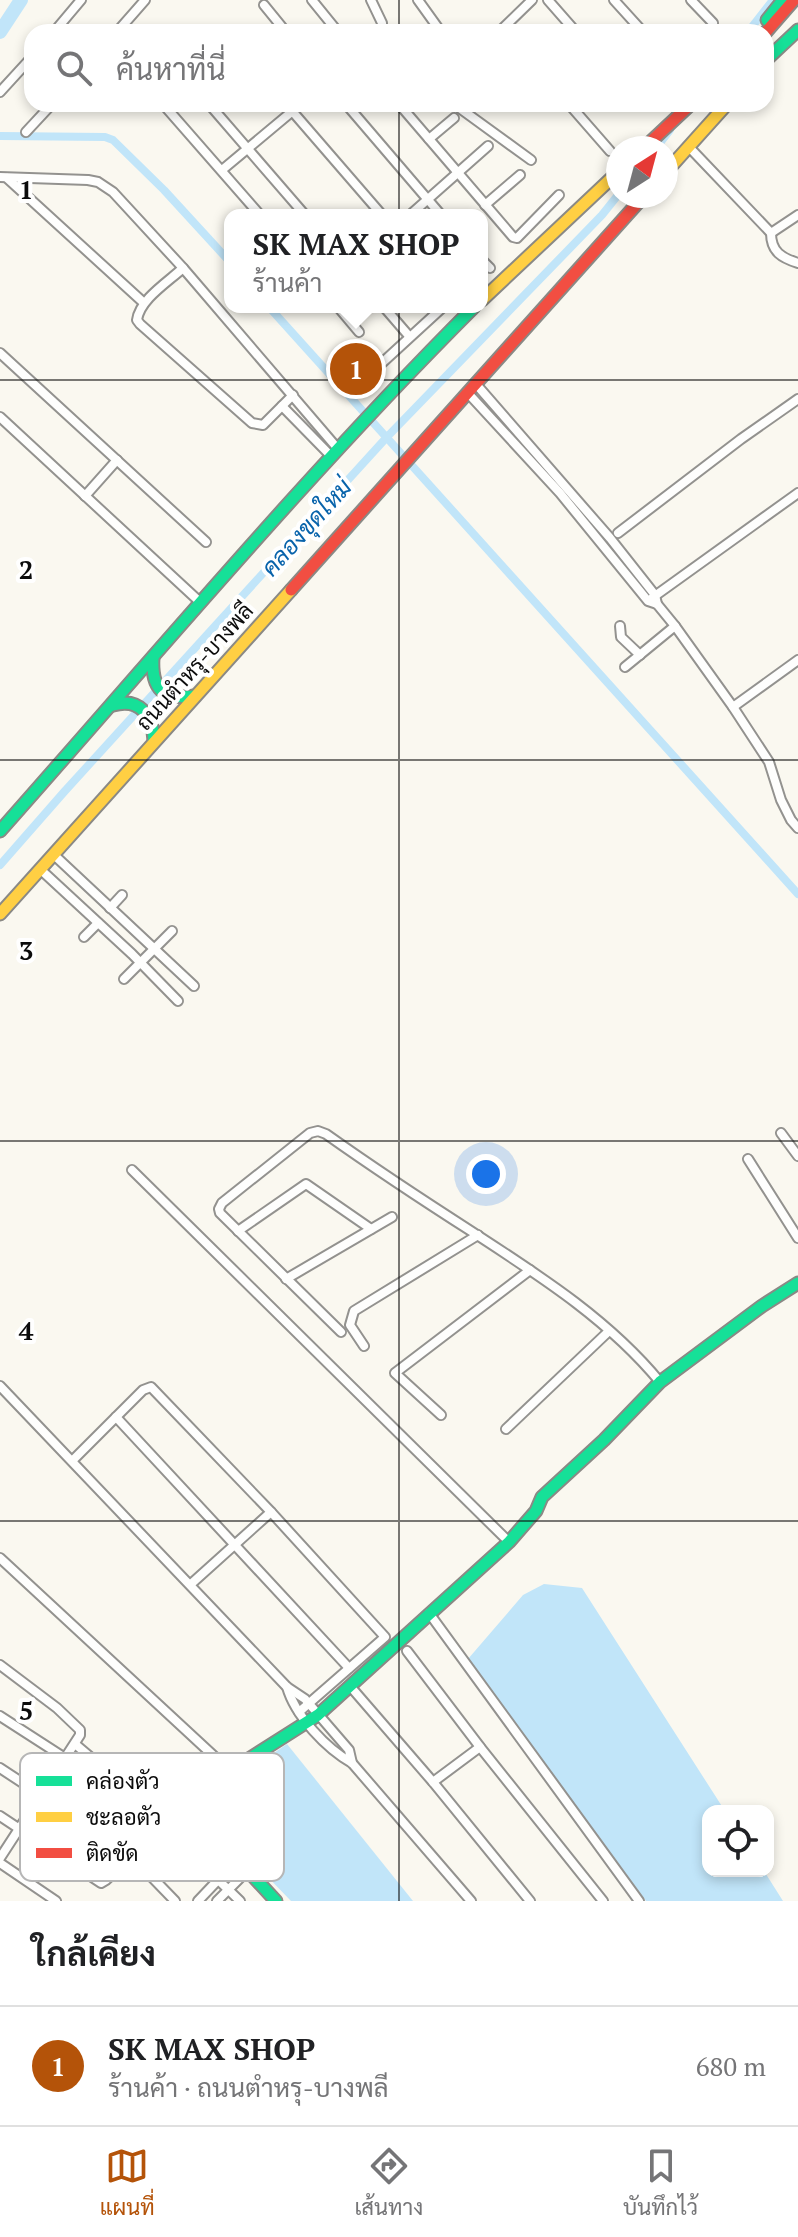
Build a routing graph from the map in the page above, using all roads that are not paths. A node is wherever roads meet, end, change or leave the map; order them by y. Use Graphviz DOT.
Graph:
graph roads {
  1 [pos="81,0"];
  2 [pos="145,0"];
  3 [pos="312,0"];
  4 [pos="371,0"];
  5 [pos="418,0"];
  6 [pos="532,0"];
  7 [pos="548,0"];
  8 [pos="614,0"];
  9 [pos="691,0"];
  10 [pos="783,0"];
  11 [pos="794,0"];
  12 [pos="264,5"];
  13 [pos="798,18"];
  14 [pos="713,23"];
  15 [pos="61,24"];
  16 [pos="124,24"];
  17 [pos="279,24"];
  18 [pos="332,24"];
  19 [pos="382,24"];
  20 [pos="435,24"];
  21 [pos="509,24"];
  22 [pos="569,24"];
  23 [pos="636,24"];
  24 [pos="764,24"];
  25 [pos="773,24"];
  26 [pos="798,30"];
  27 [pos="774,49"];
  28 [pos="774,52"];
  29 [pos="24,66"];
  30 [pos="0,92"];
  31 [pos="45,112"];
  32 [pos="170,112"];
  33 [pos="216,112"];
  34 [pos="285,112"];
  35 [pos="292,112"];
  36 [pos="353,112"];
  37 [pos="406,112"];
  38 [pos="465,112"];
  39 [pos="576,112"];
  40 [pos="682,112"];
  41 [pos="720,112"];
  42 [pos="454,118"];
  43 [pos="26,132"];
  44 [pos="657,136"];
  45 [pos="429,139"];
  46 [pos="488,146"];
  47 [pos="606,146"];
  48 [pos="689,147"];
  49 [pos="247,148"];
  50 [pos="678,159"];
  51 [pos="531,160"];
  52 [pos="222,170"];
  53 [pos="458,172"];
  54 [pos="520,175"];
  55 [pos="4,177"];
  56 [pos="606,183"];
  57 [pos="559,195"];
  58 [pos="427,199"];
  59 [pos="485,205"];
  60 [pos="633,208"];
  61 [pos="255,209"];
  62 [pos="300,209"];
  63 [pos="377,209"];
  64 [pos="416,209"];
  65 [pos="436,209"];
  66 [pos="798,215"];
  67 [pos="771,233"];
  68 [pos="798,263"];
  69 [pos="183,268"];
  70 [pos="488,294"];
  71 [pos="144,303"];
  72 [pos="343,313"];
  73 [pos="392,313"];
  74 [pos="436,313"];
  75 [pos="466,313"];
  76 [pos="359,332"];
  77 [pos="409,336"];
  78 [pos="0,353"];
  79 [pos="359,384"];
  80 [pos="471,388"];
  81 [pos="293,395"];
  82 [pos="796,404"];
  83 [pos="282,406"];
  84 [pos="0,417"];
  85 [pos="334,453"];
  86 [pos="117,460"];
  87 [pos="798,493"];
  88 [pos="85,496"];
  89 [pos="618,533"];
  90 [pos="206,542"];
  91 [pos="653,600"];
  92 [pos="201,603"];
  93 [pos="620,626"];
  94 [pos="675,626"];
  95 [pos="640,655"];
  96 [pos="153,657"];
  97 [pos="798,660"];
  98 [pos="625,667"];
  99 [pos="195,696"];
  100 [pos="110,706"];
  101 [pos="733,707"];
  102 [pos="154,741"];
  103 [pos="794,817"];
  104 [pos="798,828"];
  105 [pos="0,831"];
  106 [pos="53,854"];
  107 [pos="40,869"];
  108 [pos="122,895"];
  109 [pos="110,908"];
  110 [pos="0,914"];
  111 [pos="98,923"];
  112 [pos="172,931"];
  113 [pos="84,937"];
  114 [pos="155,949"];
  115 [pos="141,963"];
  116 [pos="124,979"];
  117 [pos="194,986"];
  118 [pos="178,1001"];
  119 [pos="781,1133"];
  120 [pos="798,1156"];
  121 [pos="748,1159"];
  122 [pos="132,1170"];
  123 [pos="798,1215"];
  124 [pos="392,1217"];
  125 [pos="788,1223"];
  126 [pos="371,1229"];
  127 [pos="238,1231"];
  128 [pos="478,1235"];
  129 [pos="798,1238"];
  130 [pos="530,1270"];
  131 [pos="286,1279"];
  132 [pos="798,1283"];
  133 [pos="609,1331"];
  134 [pos="341,1332"];
  135 [pos="364,1346"];
  136 [pos="660,1382"];
  137 [pos="1,1388"];
  138 [pos="441,1415"];
  139 [pos="116,1417"];
  140 [pos="506,1429"];
  141 [pos="73,1460"];
  142 [pos="271,1512"];
  143 [pos="509,1542"];
  144 [pos="234,1545"];
  145 [pos="0,1558"];
  146 [pos="191,1584"];
  147 [pos="429,1613"];
  148 [pos="407,1651"];
  149 [pos="0,1665"];
  150 [pos="349,1668"];
  151 [pos="350,1686"];
  152 [pos="287,1687"];
  153 [pos="309,1703"];
  154 [pos="299,1712"];
  155 [pos="318,1715"];
  156 [pos="0,1716"];
  157 [pos="307,1722"];
  158 [pos="75,1744"];
  159 [pos="480,1747"];
  160 [pos="57,1753"];
  161 [pos="69,1753"];
  162 [pos="86,1753"];
  163 [pos="211,1753"];
  164 [pos="258,1753"];
  165 [pos="352,1763"];
  166 [pos="0,1768"];
  167 [pos="20,1781"];
  168 [pos="433,1782"];
  169 [pos="0,1816"];
  170 [pos="19,1828"];
  171 [pos="0,1861"];
  172 [pos="20,1875"];
  173 [pos="28,1881"];
  174 [pos="156,1881"];
  175 [pos="216,1881"];
  176 [pos="220,1881"];
  177 [pos="237,1881"];
  178 [pos="257,1881"];
  179 [pos="228,1890"];
  180 [pos="56,1901"];
  181 [pos="175,1901"];
  182 [pos="198,1901"];
  183 [pos="217,1901"];
  184 [pos="240,1901"];
  185 [pos="276,1901"];
  186 [pos="471,1901"];
  187 [pos="530,1901"];
  188 [pos="603,1901"];
  189 [pos="639,1901"];
  1 -- 15 [label="street"];
  2 -- 16 [label="street"];
  3 -- 18 [label="street"];
  4 -- 19 [label="street"];
  5 -- 20 [label="street"];
  6 -- 21 [label="street"];
  7 -- 22 [label="street"];
  8 -- 23 [label="street"];
  9 -- 14 [label="street"];
  10 -- 24 [label="main road"];
  11 -- 25 [label="main road"];
  12 -- 17 [label="street"];
  13 -- 27 [label="main road"];
  26 -- 28 [label="main road"];
  29 -- 30 [label="street"];
  31 -- 43 [label="street"];
  32 -- 52 [label="street"];
  33 -- 49 [label="street"];
  34 -- 49 [label="street"];
  35 -- 63 [label="street"];
  36 -- 58 [label="street"];
  37 -- 45 [label="street"];
  38 -- 51 [label="street"];
  39 -- 47 [label="street"];
  40 -- 44 [label="main road"];
  41 -- 48 [label="main road"];
  42 -- 45 [label="street"];
  45 -- 53 [label="street"];
  46 -- 53 [label="street"];
  48 -- 50 [label="main road"];
  48 -- 67 [label="street"];
  49 -- 52 [label="street"];
  49 -- 62 [label="street"];
  52 -- 61 [label="street"];
  53 -- 58 [label="street"];
  53 -- 59 [label="street"];
  54 -- 59 [label="street"];
  55 -- 69 [label="street"];
  55 -- 71 [label="street"];
  56 -- 70 [label="main road"];
  57 -- 59 [label="street"];
  58 -- 64 [label="street"];
  58 -- 65 [label="street"];
  60 -- 80 [label="main road, ถนนตำหรุ-บางพลี"];
  66 -- 67 [label="street"];
  67 -- 68 [label="street"];
  69 -- 71 [label="street"];
  69 -- 81 [label="street"];
  71 -- 83 [label="street"];
  72 -- 76 [label="street"];
  73 -- 77 [label="street"];
  74 -- 77 [label="street"];
  75 -- 85 [label="main road, ถนนตำหรุ-บางพลี"];
  77 -- 79 [label="street"];
  78 -- 86 [label="street"];
  80 -- 91 [label="street"];
  80 -- 99 [label="main road, ถนนตำหรุ-บางพลี"];
  81 -- 83 [label="street"];
  81 -- 85 [label="street"];
  82 -- 89 [label="street"];
  83 -- 85 [label="street"];
  84 -- 88 [label="street"];
  85 -- 92 [label="main road, ถนนตำหรุ-บางพลี"];
  86 -- 88 [label="street"];
  86 -- 90 [label="street"];
  87 -- 91 [label="street"];
  88 -- 92 [label="street"];
  91 -- 94 [label="street"];
  92 -- 96 [label="main road, ถนนตำหรุ-บางพลี"];
  93 -- 95 [label="street"];
  94 -- 95 [label="street"];
  94 -- 101 [label="street"];
  95 -- 98 [label="street"];
  96 -- 99 [label="main road"];
  96 -- 100 [label="main road, ถนนตำหรุ-บางพลี"];
  97 -- 101 [label="street"];
  99 -- 102 [label="main road, ถนนตำหรุ-บางพลี"];
  100 -- 102 [label="main road"];
  100 -- 105 [label="main road, ถนนตำหรุ-บางพลี"];
  101 -- 103 [label="street"];
  102 -- 106 [label="main road, ถนนตำหรุ-บางพลี"];
  103 -- 104 [label="street"];
  106 -- 107 [label="main road, ถนนตำหรุ-บางพลี"];
  106 -- 109 [label="street"];
  107 -- 110 [label="main road, ถนนตำหรุ-บางพลี"];
  107 -- 111 [label="street"];
  108 -- 109 [label="street"];
  109 -- 114 [label="street"];
  111 -- 113 [label="street"];
  111 -- 115 [label="street"];
  112 -- 114 [label="street"];
  114 -- 115 [label="street"];
  114 -- 117 [label="street"];
  115 -- 116 [label="street"];
  115 -- 118 [label="street"];
  119 -- 120 [label="street"];
  121 -- 125 [label="street"];
  122 -- 143 [label="street"];
  123 -- 125 [label="street"];
  124 -- 126 [label="street"];
  125 -- 129 [label="street"];
  126 -- 127 [label="street"];
  126 -- 131 [label="street"];
  127 -- 128 [label="street"];
  127 -- 131 [label="street"];
  128 -- 130 [label="street"];
  128 -- 135 [label="street"];
  130 -- 133 [label="street"];
  130 -- 138 [label="street"];
  131 -- 134 [label="street"];
  132 -- 136 [label="main road"];
  133 -- 136 [label="street"];
  133 -- 140 [label="street"];
  136 -- 143 [label="main road"];
  137 -- 141 [label="street"];
  139 -- 141 [label="street"];
  139 -- 142 [label="street"];
  139 -- 144 [label="street"];
  141 -- 146 [label="street"];
  142 -- 144 [label="street"];
  142 -- 150 [label="street"];
  143 -- 147 [label="main road"];
  144 -- 146 [label="street"];
  144 -- 150 [label="street"];
  145 -- 163 [label="street"];
  146 -- 152 [label="street"];
  147 -- 151 [label="main road"];
  147 -- 189 [label="street"];
  148 -- 159 [label="street"];
  149 -- 158 [label="street"];
  150 -- 153 [label="street"];
  151 -- 155 [label="main road"];
  151 -- 168 [label="street"];
  152 -- 153 [label="street"];
  152 -- 154 [label="street"];
  153 -- 154 [label="street"];
  153 -- 155 [label="street"];
  154 -- 157 [label="street"];
  155 -- 157 [label="main road"];
  155 -- 165 [label="street"];
  156 -- 160 [label="street"];
  157 -- 164 [label="main road"];
  157 -- 165 [label="street"];
  158 -- 161 [label="street"];
  158 -- 162 [label="street"];
  159 -- 168 [label="street"];
  159 -- 188 [label="street"];
  165 -- 186 [label="street"];
  166 -- 167 [label="street"];
  168 -- 187 [label="street"];
  169 -- 170 [label="street"];
  170 -- 171 [label="street"];
  171 -- 172 [label="street"];
  173 -- 180 [label="street"];
  174 -- 181 [label="street"];
  175 -- 182 [label="street"];
  176 -- 179 [label="street"];
  177 -- 179 [label="street"];
  178 -- 185 [label="main road"];
  179 -- 183 [label="street"];
  179 -- 184 [label="street"];
}
